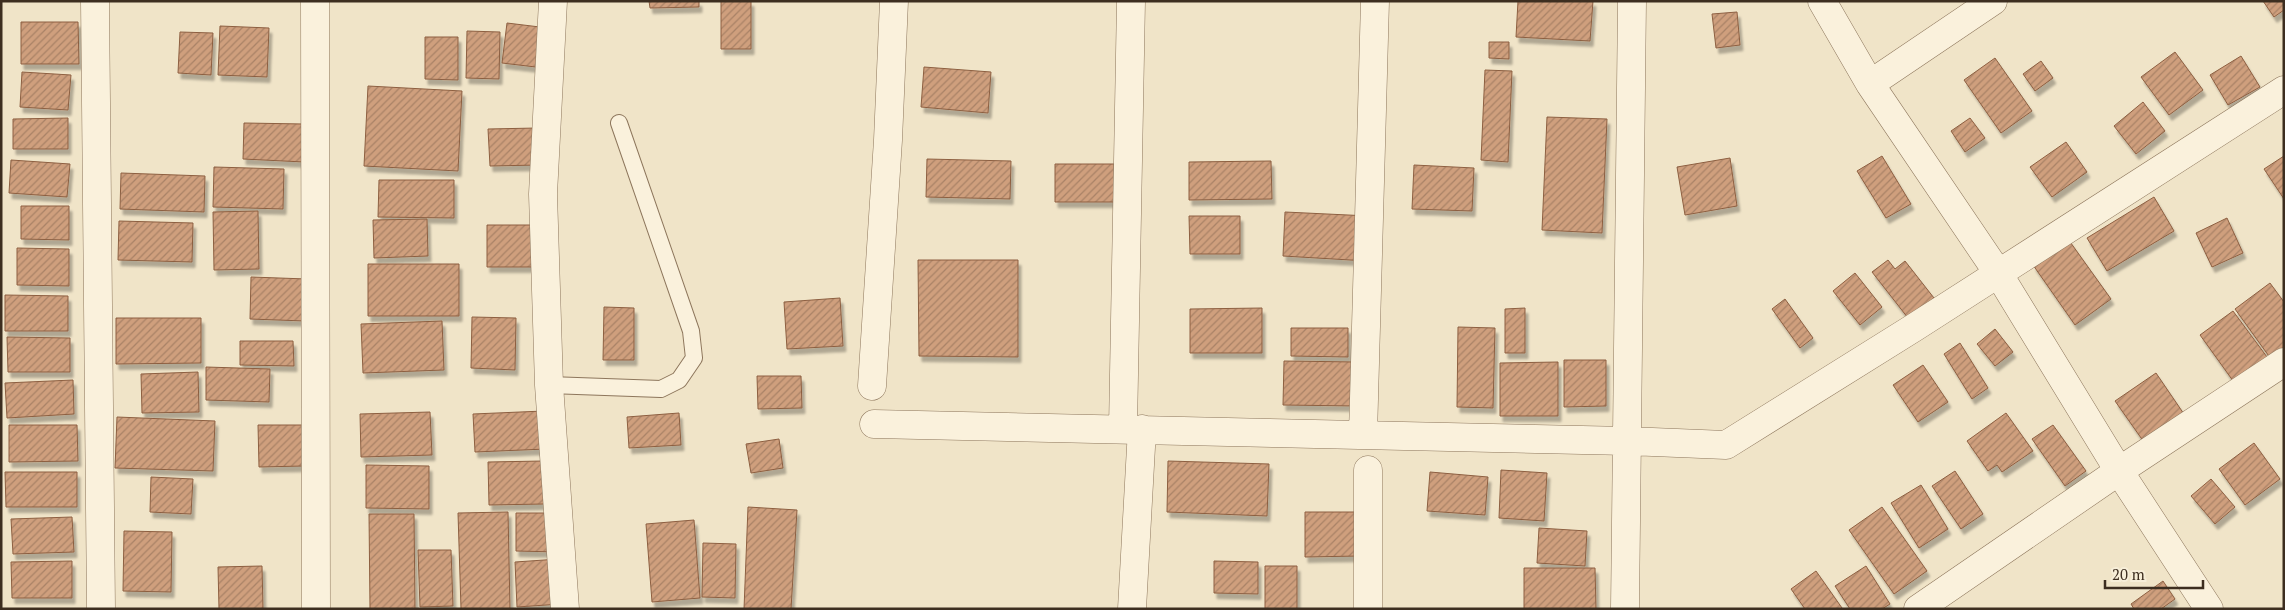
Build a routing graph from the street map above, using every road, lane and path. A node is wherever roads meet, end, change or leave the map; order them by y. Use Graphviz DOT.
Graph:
graph roads {
  1 [pos="94,1"];
  2 [pos="315,1"];
  3 [pos="553,1"];
  4 [pos="894,1"];
  5 [pos="1130,1"];
  6 [pos="1375,1"];
  7 [pos="1632,1"];
  8 [pos="1822,1"];
  9 [pos="1993,1"];
  10 [pos="1870,84"];
  11 [pos="2284,90"];
  12 [pos="619,123"];
  13 [pos="1998,273"];
  14 [pos="2284,362"];
  15 [pos="549,385"];
  16 [pos="872,386"];
  17 [pos="874,424"];
  18 [pos="1132,429"];
  19 [pos="1364,435"];
  20 [pos="1628,441"];
  21 [pos="1368,470"];
  22 [pos="2119,471"];
  23 [pos="101,609"];
  24 [pos="316,609"];
  25 [pos="565,609"];
  26 [pos="1132,609"];
  27 [pos="1368,609"];
  28 [pos="1625,609"];
  29 [pos="1918,609"];
  30 [pos="2209,609"];
  1 -- 23 [label="street"];
  2 -- 24 [label="street"];
  3 -- 15 [label="street"];
  4 -- 16 [label="street"];
  5 -- 18 [label="street"];
  6 -- 19 [label="street"];
  7 -- 20 [label="street"];
  8 -- 10 [label="street"];
  9 -- 10 [label="street"];
  10 -- 13 [label="street"];
  11 -- 13 [label="street"];
  12 -- 15 [label="lane"];
  13 -- 20 [label="street"];
  13 -- 22 [label="street"];
  14 -- 22 [label="street"];
  15 -- 25 [label="street"];
  17 -- 18 [label="street"];
  18 -- 19 [label="street"];
  18 -- 26 [label="street"];
  19 -- 20 [label="street"];
  20 -- 28 [label="street"];
  21 -- 27 [label="street"];
  22 -- 29 [label="street"];
  22 -- 30 [label="street"];
}
